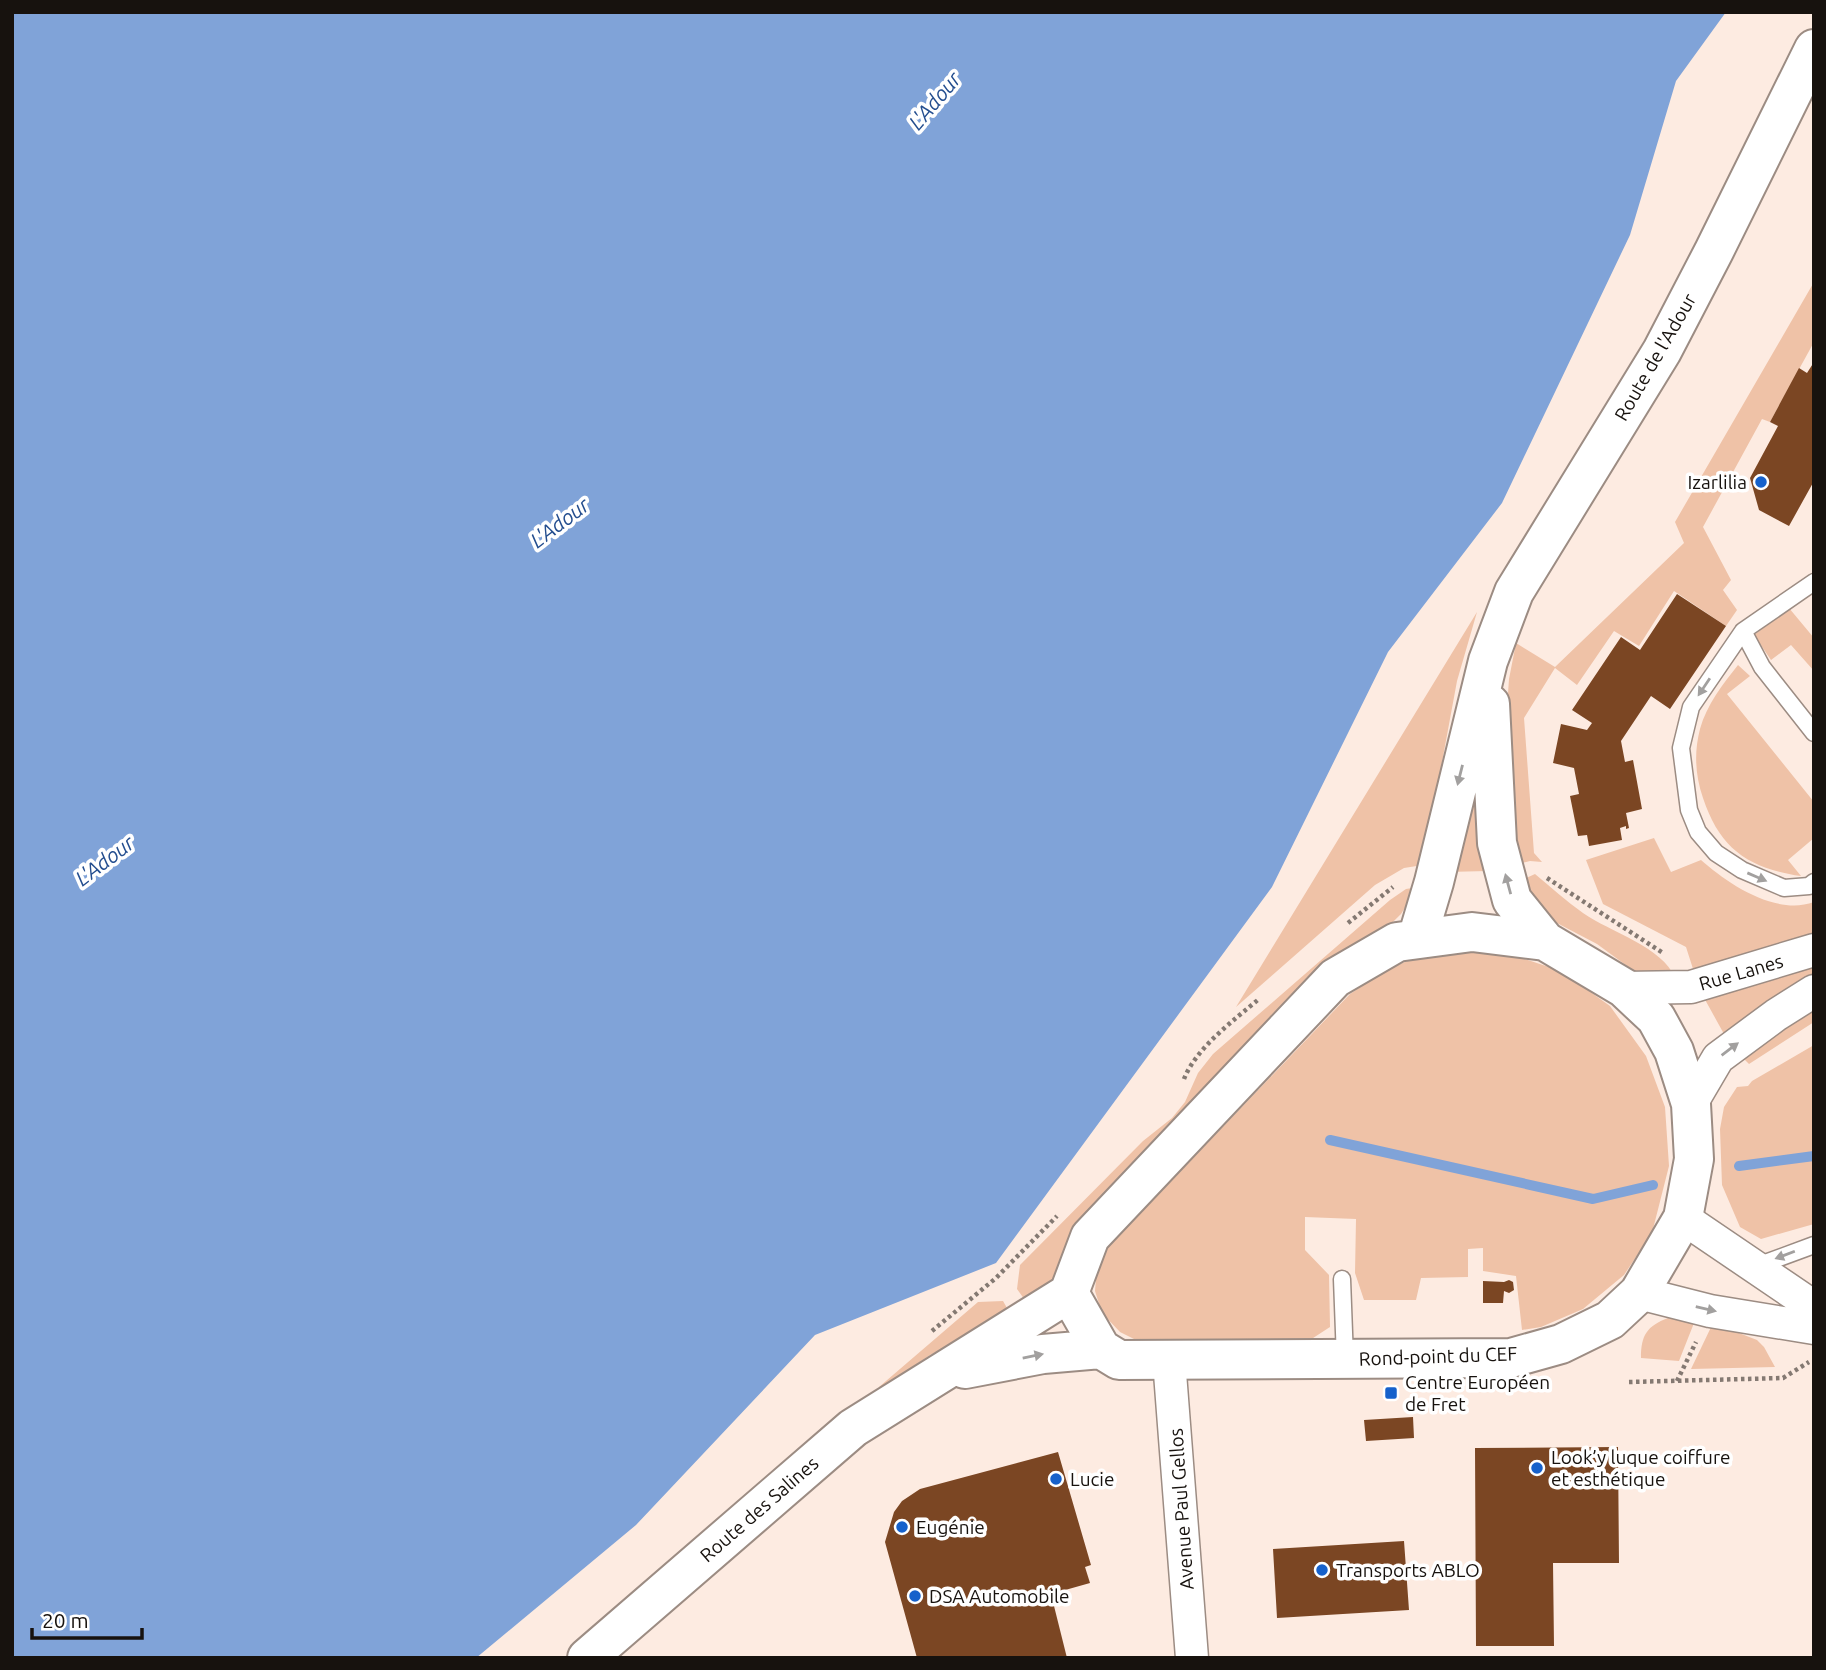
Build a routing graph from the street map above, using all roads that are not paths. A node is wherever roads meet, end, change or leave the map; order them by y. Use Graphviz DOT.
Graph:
graph roads {
  1 [pos="1814,49"];
  2 [pos="1814,582"];
  3 [pos="1743,631"];
  4 [pos="1488,661"];
  5 [pos="1814,733"];
  6 [pos="1814,882"];
  7 [pos="1417,939"];
  8 [pos="1545,941"];
  9 [pos="1814,950"];
  10 [pos="1624,988"];
  11 [pos="1814,991"];
  12 [pos="1691,1104"];
  13 [pos="1684,1218"];
  14 [pos="1814,1245"];
  15 [pos="1757,1266"];
  16 [pos="1342,1279"];
  17 [pos="1069,1293"];
  18 [pos="1639,1293"];
  19 [pos="1814,1307"];
  20 [pos="1814,1328"];
  21 [pos="1101,1349"];
  22 [pos="1345,1359"];
  23 [pos="1169,1360"];
  24 [pos="942,1374"];
  25 [pos="587,1658"];
  26 [pos="1192,1658"];
  1 -- 4 [label="main road, Route de l'Adour"];
  2 -- 3 [label="lane"];
  3 -- 5 [label="lane"];
  3 -- 6 [label="lane, one-way"];
  4 -- 7 [label="main road, Route de l'Adour, one-way"];
  8 -- 4 [label="main road, Route de l'Adour, one-way"];
  7 -- 8 [label="main road, Rond-point du CEF"];
  7 -- 17 [label="main road, Rond-point du CEF"];
  8 -- 10 [label="main road, Rond-point du CEF"];
  9 -- 10 [label="street, Rue Lanes"];
  10 -- 12 [label="main road, Rond-point du CEF"];
  12 -- 11 [label="street, one-way"];
  12 -- 13 [label="main road, Rond-point du CEF"];
  13 -- 15 [label="street"];
  13 -- 18 [label="main road, Rond-point du CEF"];
  14 -- 15 [label="lane, one-way"];
  15 -- 19 [label="street"];
  16 -- 22 [label="lane"];
  17 -- 21 [label="main road"];
  17 -- 24 [label="main road, Route des Salines"];
  18 -- 20 [label="street, one-way"];
  18 -- 22 [label="main road, Rond-point du CEF"];
  21 -- 23 [label="main road, Rond-point du CEF"];
  24 -- 21 [label="main road, Route des Salines, one-way"];
  22 -- 23 [label="main road, Rond-point du CEF"];
  23 -- 26 [label="street, Avenue Paul Gellos"];
  24 -- 25 [label="main road, Route des Salines"];
}
